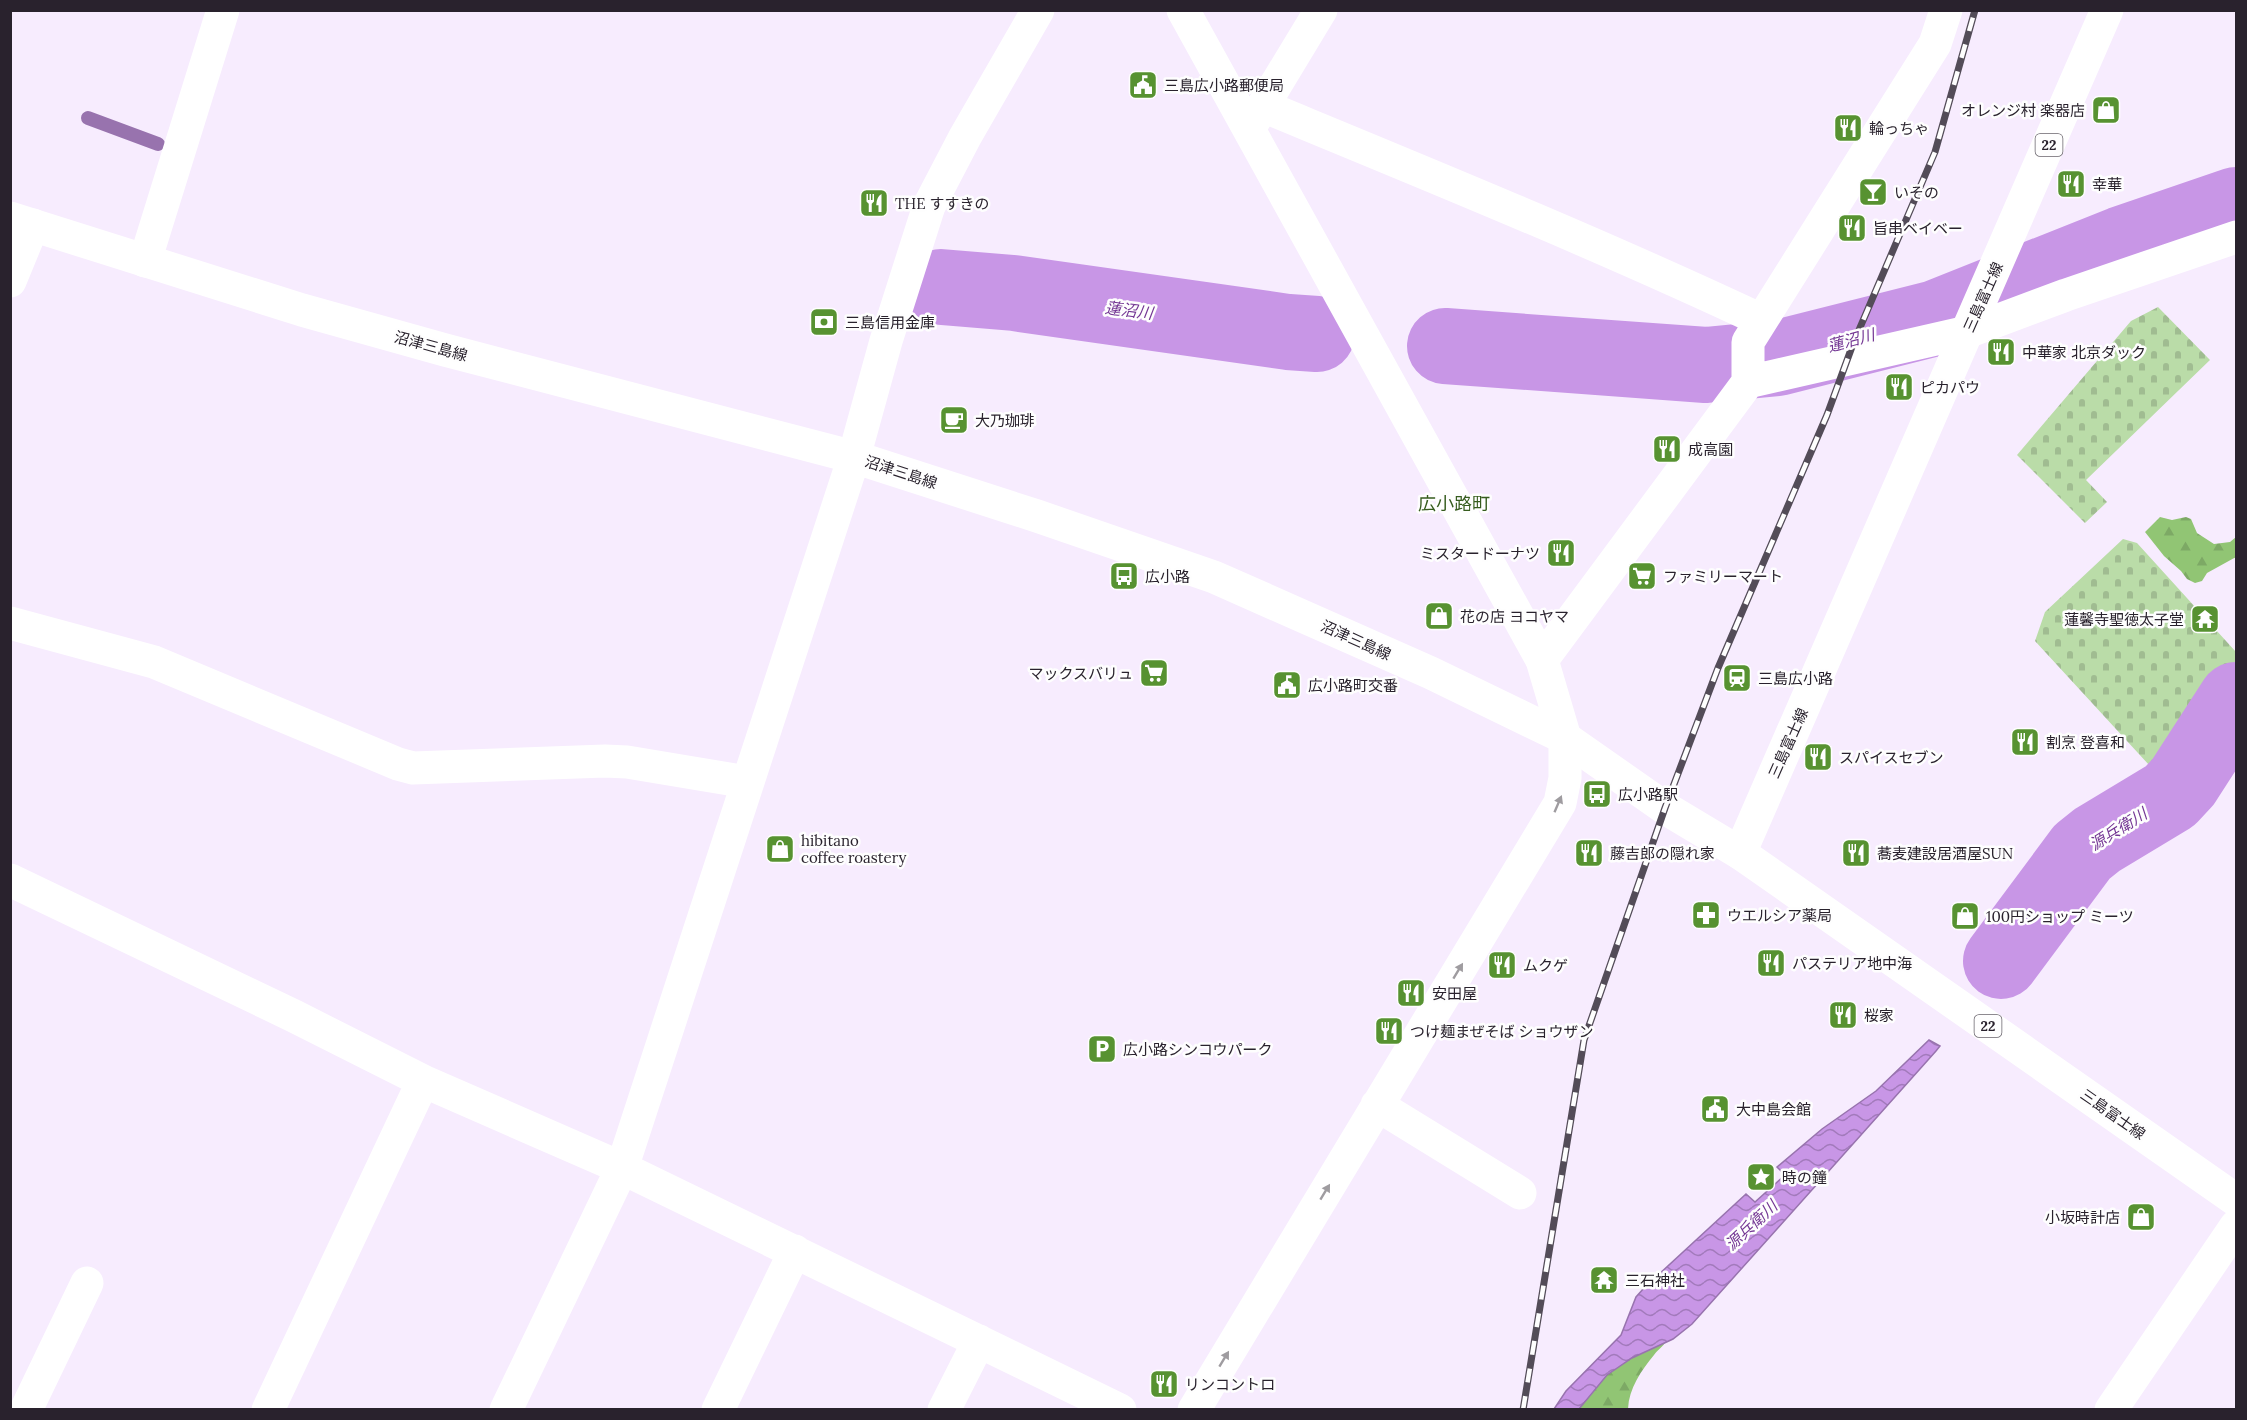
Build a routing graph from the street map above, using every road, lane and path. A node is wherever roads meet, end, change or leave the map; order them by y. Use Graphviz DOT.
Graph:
graph roads {
  1 [pos="224,10"];
  2 [pos="1038,10"];
  3 [pos="1183,10"];
  4 [pos="1322,10"];
  5 [pos="1946,10"];
  6 [pos="2107,10"];
  7 [pos="1256,118"];
  8 [pos="22,222"];
  9 [pos="2236,237"];
  10 [pos="145,261"];
  11 [pos="10,281"];
  12 [pos="1971,324"];
  13 [pos="1751,354"];
  14 [pos="854,457"];
  15 [pos="10,623"];
  16 [pos="1542,660"];
  17 [pos="1565,738"];
  18 [pos="747,782"];
  19 [pos="1740,853"];
  20 [pos="10,880"];
  21 [pos="423,1081"];
  22 [pos="1377,1105"];
  23 [pos="622,1168"];
  24 [pos="1520,1193"];
  25 [pos="2236,1200"];
  26 [pos="2236,1226"];
  27 [pos="795,1251"];
  28 [pos="87,1283"];
  29 [pos="979,1341"];
  30 [pos="26,1410"];
  31 [pos="268,1410"];
  32 [pos="506,1410"];
  33 [pos="718,1410"];
  34 [pos="944,1410"];
  35 [pos="1120,1410"];
  36 [pos="1194,1410"];
  37 [pos="2111,1410"];
  1 -- 10 [label="street"];
  2 -- 14 [label="street"];
  3 -- 7 [label="street"];
  4 -- 7 [label="street"];
  5 -- 13 [label="street"];
  6 -- 12 [label="street, 三島富士線 / 22"];
  7 -- 13 [label="street"];
  7 -- 16 [label="street"];
  8 -- 10 [label="street, 沼津三島線"];
  8 -- 11 [label="street"];
  9 -- 12 [label="street"];
  10 -- 14 [label="street, 沼津三島線"];
  12 -- 13 [label="street"];
  12 -- 19 [label="street, 三島富士線 / 22"];
  13 -- 16 [label="street"];
  14 -- 17 [label="street, 沼津三島線"];
  14 -- 18 [label="street"];
  15 -- 18 [label="street"];
  16 -- 17 [label="street"];
  17 -- 19 [label="street, 沼津三島線"];
  22 -- 17 [label="street, one-way"];
  18 -- 23 [label="street"];
  19 -- 25 [label="street, 三島富士線 / 22"];
  20 -- 21 [label="street"];
  21 -- 23 [label="street"];
  21 -- 31 [label="street"];
  22 -- 24 [label="street"];
  36 -- 22 [label="street, one-way"];
  23 -- 27 [label="street"];
  23 -- 32 [label="street"];
  26 -- 37 [label="street"];
  27 -- 29 [label="street"];
  27 -- 33 [label="street"];
  28 -- 30 [label="street"];
  29 -- 34 [label="street"];
  29 -- 35 [label="street"];
}
